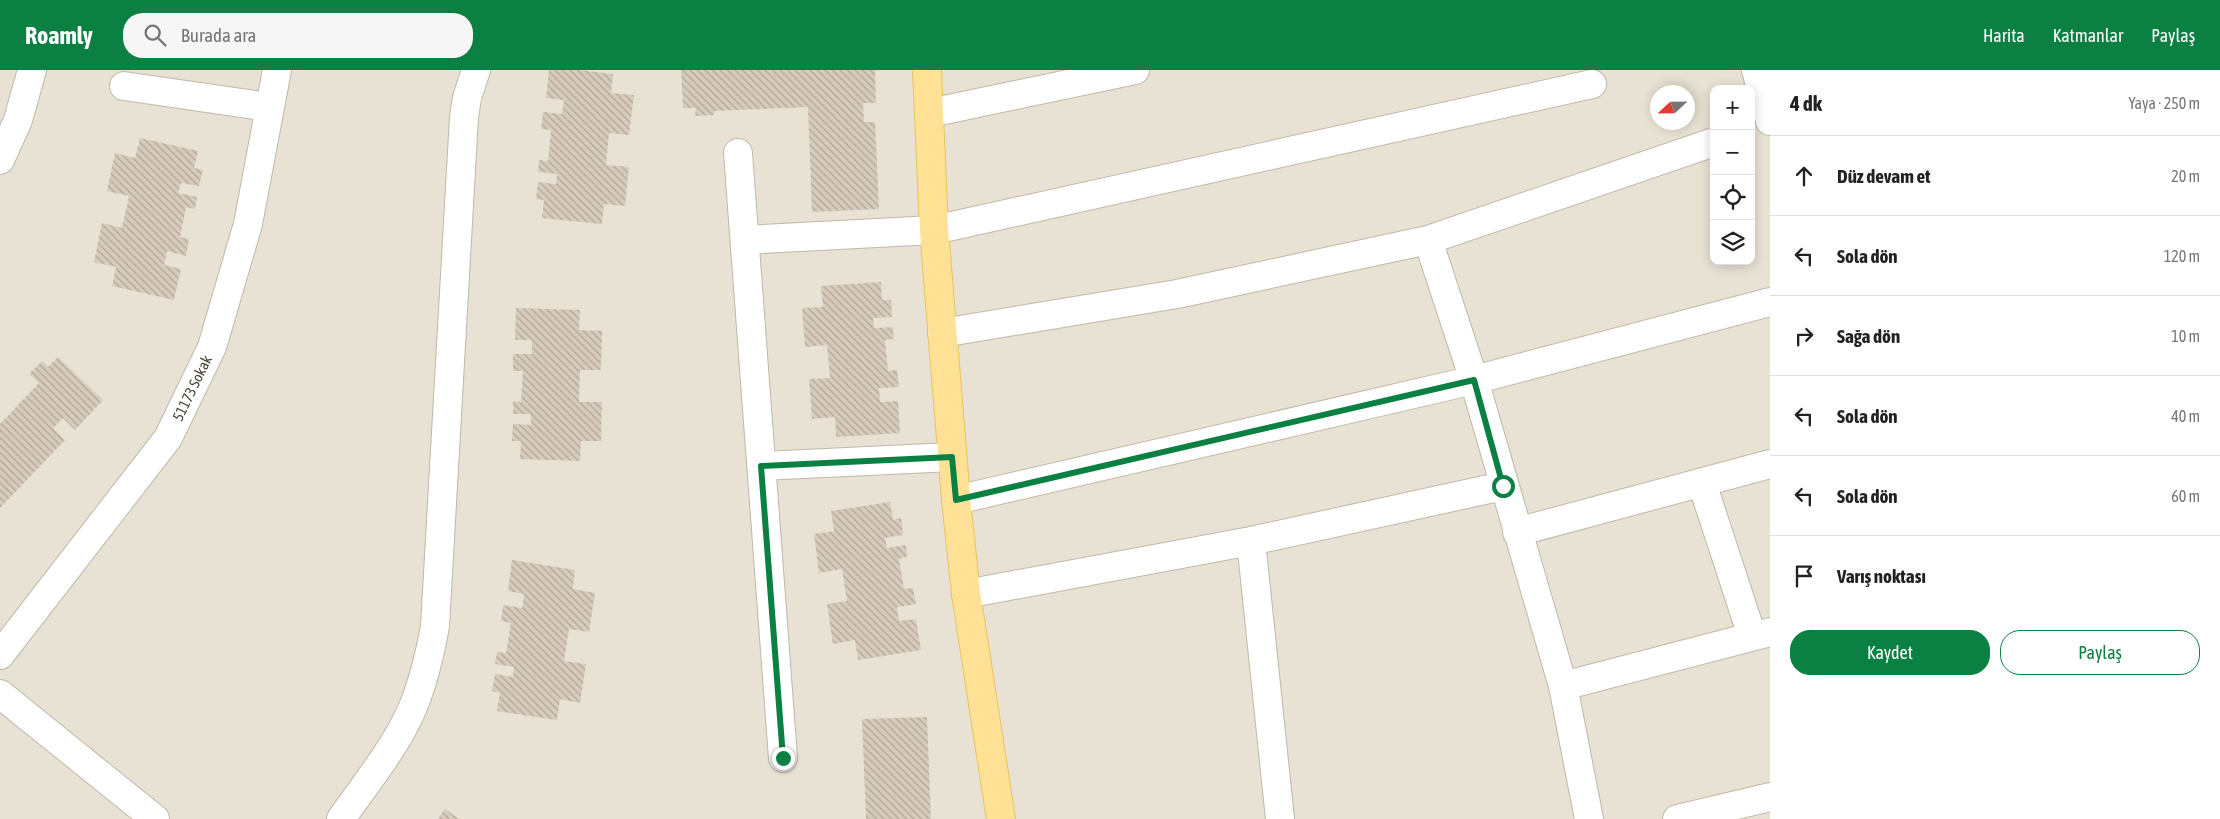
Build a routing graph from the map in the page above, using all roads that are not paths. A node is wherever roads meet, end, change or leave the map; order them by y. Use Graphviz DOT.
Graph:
graph roads {
  1 [pos="32,70"];
  2 [pos="277,70"];
  3 [pos="476,70"];
  4 [pos="927,70"];
  5 [pos="1135,70"];
  6 [pos="1756,70"];
  7 [pos="1592,84"];
  8 [pos="124,86"];
  9 [pos="269,106"];
  10 [pos="930,113"];
  11 [pos="1770,122"];
  12 [pos="1755,128"];
  13 [pos="1710,143"];
  14 [pos="738,153"];
  15 [pos="0,160"];
  16 [pos="934,230"];
  17 [pos="745,240"];
  18 [pos="1428,240"];
  19 [pos="1770,302"];
  20 [pos="942,333"];
  21 [pos="1474,380"];
  22 [pos="952,457"];
  23 [pos="1770,464"];
  24 [pos="761,466"];
  25 [pos="1702,483"];
  26 [pos="1503,486"];
  27 [pos="956,500"];
  28 [pos="1517,532"];
  29 [pos="1251,541"];
  30 [pos="966,594"];
  31 [pos="1761,634"];
  32 [pos="0,655"];
  33 [pos="1563,686"];
  34 [pos="0,694"];
  35 [pos="783,758"];
  36 [pos="1770,797"];
  37 [pos="154,819"];
  38 [pos="340,819"];
  39 [pos="1001,819"];
  40 [pos="1280,819"];
  41 [pos="1589,819"];
  42 [pos="1677,819"];
  1 -- 15 [label="street"];
  2 -- 9 [label="street, 51173 Sokak"];
  3 -- 38 [label="street"];
  4 -- 10 [label="main road"];
  5 -- 10 [label="street"];
  6 -- 11 [label="street"];
  7 -- 16 [label="street"];
  8 -- 9 [label="street"];
  9 -- 32 [label="street, 51173 Sokak"];
  10 -- 16 [label="main road"];
  11 -- 12 [label="street"];
  13 -- 18 [label="street"];
  14 -- 17 [label="street"];
  16 -- 17 [label="street"];
  16 -- 20 [label="main road"];
  17 -- 24 [label="street"];
  18 -- 20 [label="street"];
  18 -- 21 [label="street"];
  19 -- 21 [label="street"];
  20 -- 22 [label="main road"];
  21 -- 26 [label="street"];
  21 -- 27 [label="street"];
  22 -- 24 [label="street"];
  22 -- 27 [label="main road"];
  23 -- 25 [label="street"];
  24 -- 35 [label="street"];
  25 -- 28 [label="street"];
  25 -- 31 [label="street"];
  26 -- 28 [label="street"];
  26 -- 29 [label="street"];
  27 -- 30 [label="main road"];
  28 -- 33 [label="street"];
  29 -- 30 [label="street"];
  29 -- 40 [label="street"];
  30 -- 39 [label="main road"];
  31 -- 33 [label="street"];
  33 -- 41 [label="street"];
  34 -- 37 [label="street"];
  36 -- 42 [label="street"];
}
